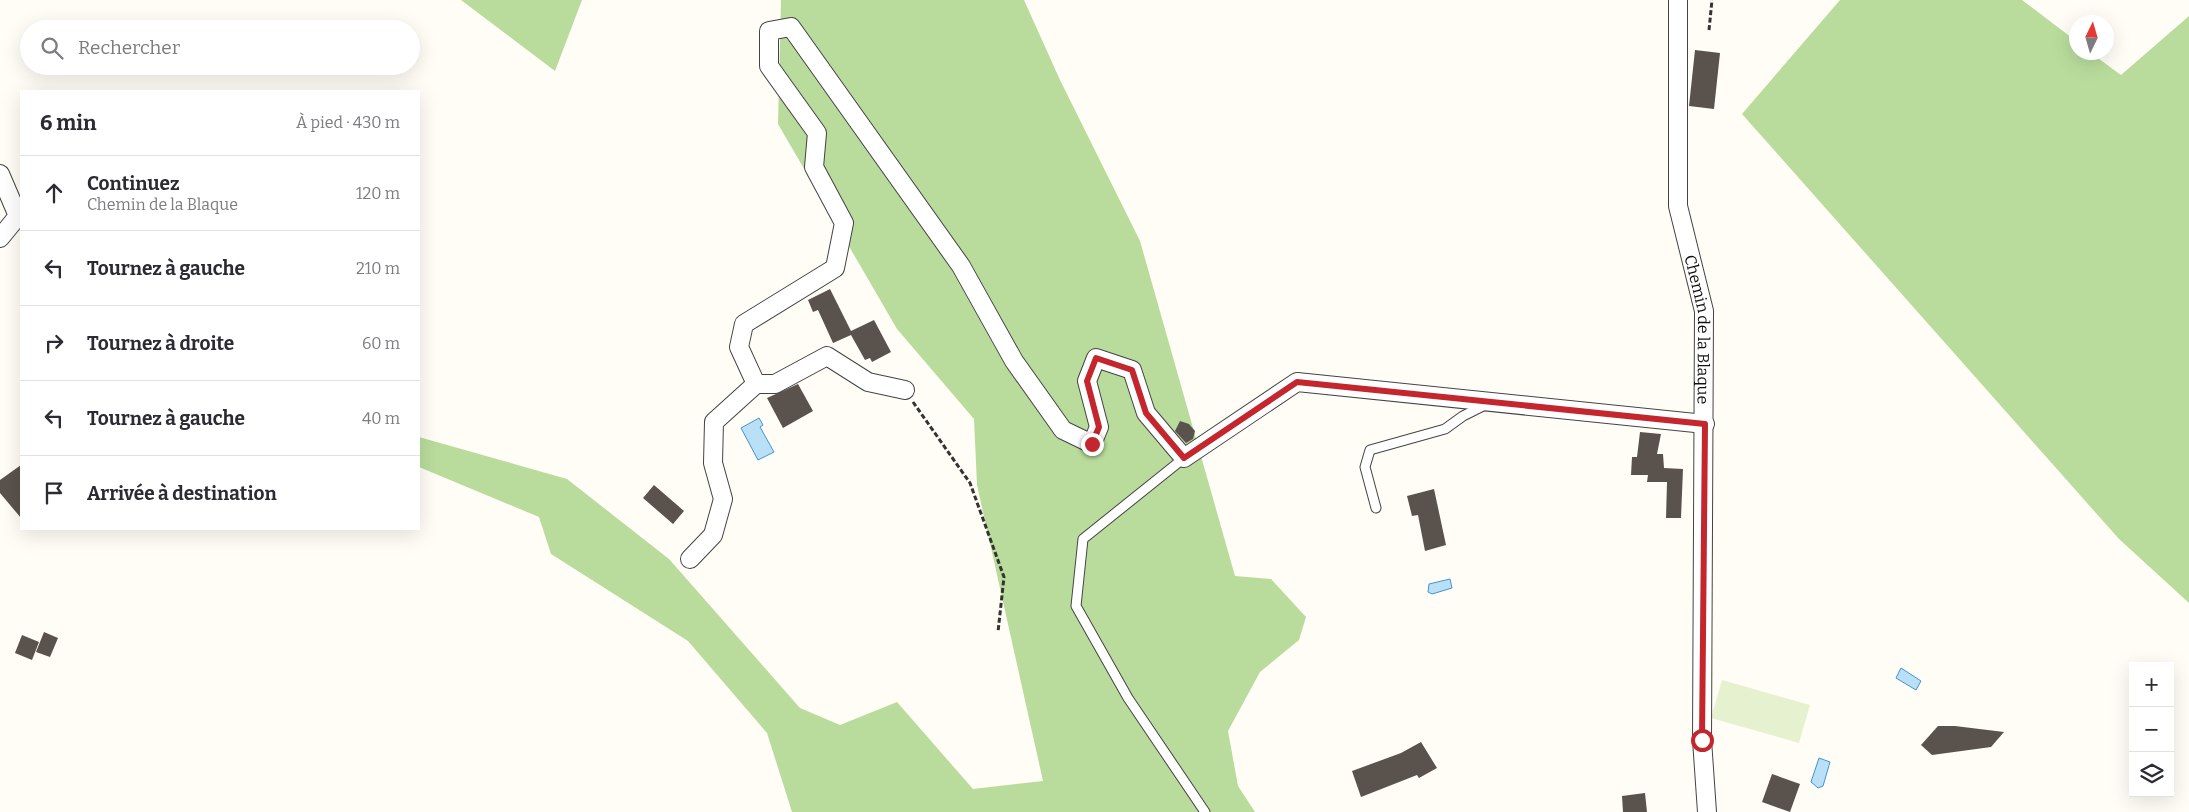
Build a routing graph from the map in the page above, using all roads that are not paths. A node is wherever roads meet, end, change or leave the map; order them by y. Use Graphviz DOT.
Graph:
graph roads {
  1 [pos="1678,0"];
  2 [pos="0,174"];
  3 [pos="0,238"];
  4 [pos="756,384"];
  5 [pos="905,390"];
  6 [pos="1494,401"];
  7 [pos="1705,424"];
  8 [pos="1184,458"];
  9 [pos="1376,508"];
  10 [pos="690,559"];
  11 [pos="1205,812"];
  12 [pos="1706,812"];
  1 -- 7 [label="street, Chemin de la Blaque"];
  2 -- 3 [label="street"];
  4 -- 5 [label="street"];
  4 -- 8 [label="street"];
  4 -- 10 [label="street"];
  6 -- 7 [label="street"];
  6 -- 8 [label="street"];
  6 -- 9 [label="lane"];
  7 -- 12 [label="street, Chemin de la Blaque"];
  8 -- 11 [label="lane"];
}
